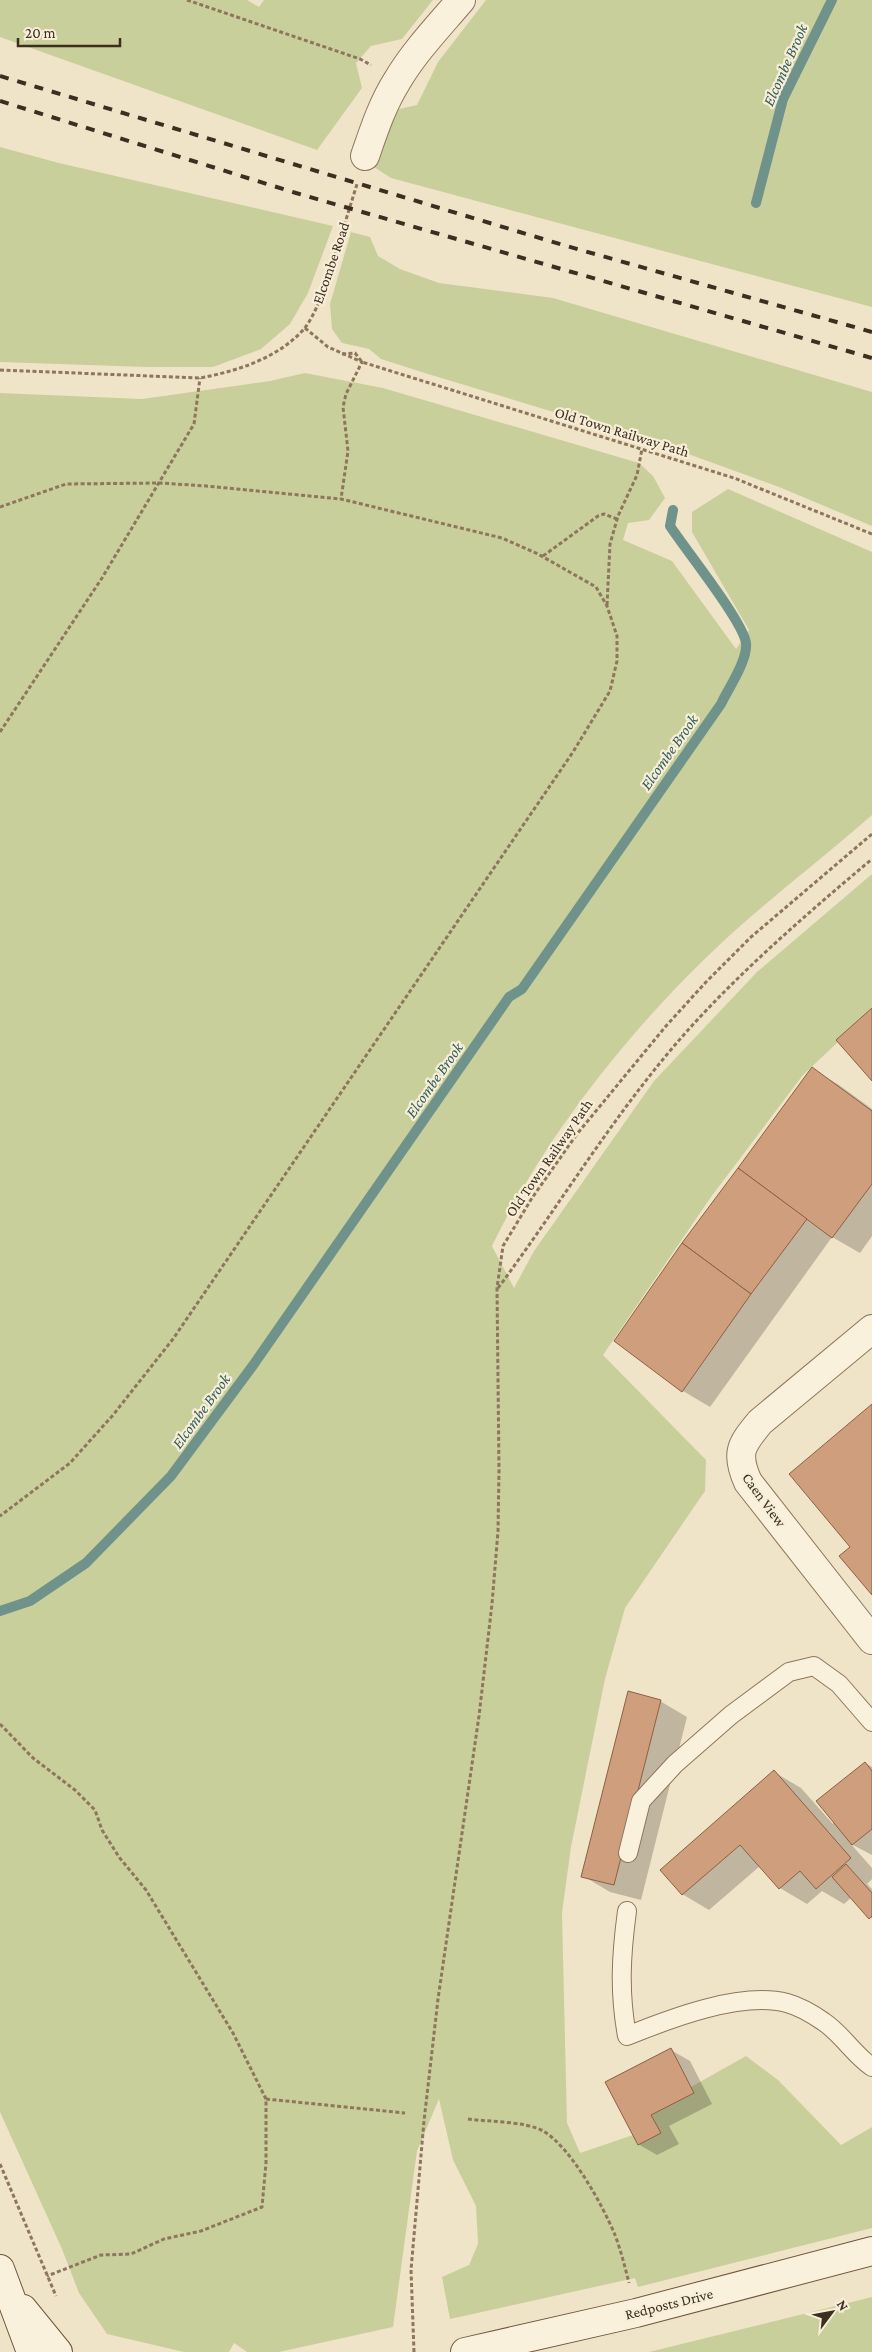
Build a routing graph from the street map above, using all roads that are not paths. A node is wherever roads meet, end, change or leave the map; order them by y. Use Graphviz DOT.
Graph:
graph roads {
  1 [pos="461,0"];
  2 [pos="365,156"];
  3 [pos="872,1329"];
  4 [pos="872,1640"];
  5 [pos="872,1722"];
  6 [pos="628,1853"];
  7 [pos="627,1911"];
  8 [pos="872,2067"];
  9 [pos="872,2251"];
  10 [pos="4,2281"];
  11 [pos="31,2352"];
  12 [pos="58,2352"];
  13 [pos="465,2352"];
  1 -- 2 [label="street"];
  3 -- 4 [label="street, Caen View"];
  5 -- 6 [label="lane"];
  7 -- 8 [label="lane"];
  9 -- 13 [label="street, Redposts Drive"];
  10 -- 11 [label="street"];
  10 -- 12 [label="street"];
}
